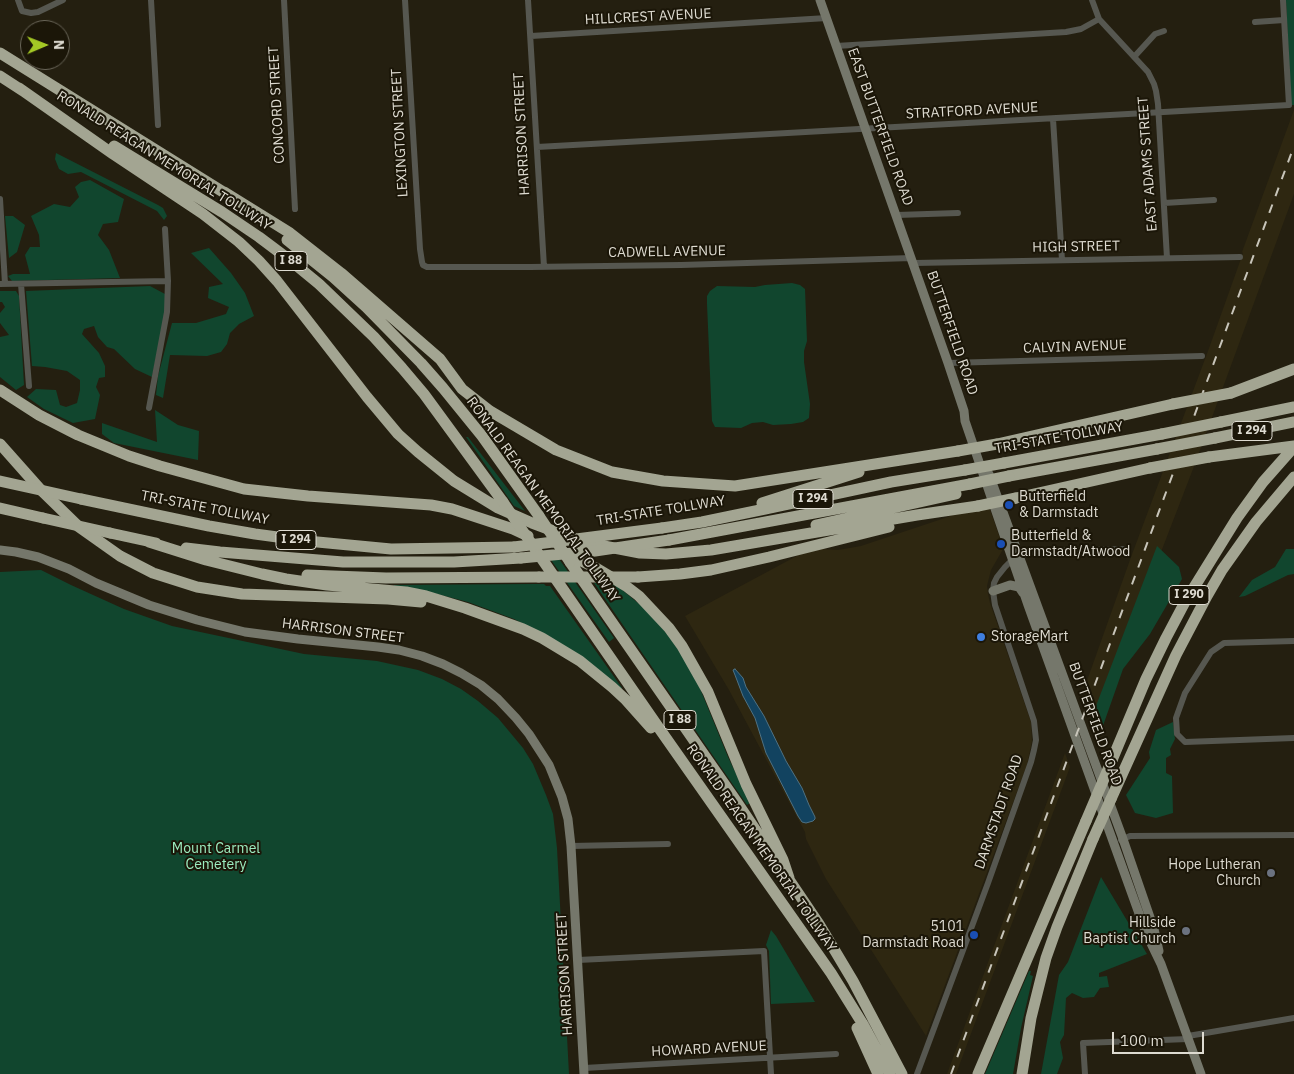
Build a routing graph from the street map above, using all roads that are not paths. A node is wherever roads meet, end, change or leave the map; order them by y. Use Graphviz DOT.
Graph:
graph roads {
  1 [pos="18,0"];
  2 [pos="63,0"];
  3 [pos="151,0"];
  4 [pos="284,0"];
  5 [pos="405,0"];
  6 [pos="528,0"];
  7 [pos="820,0"];
  8 [pos="1092,0"];
  9 [pos="1283,0"];
  10 [pos="827,18"];
  11 [pos="1099,19"];
  12 [pos="1284,20"];
  13 [pos="1255,22"];
  14 [pos="1164,31"];
  15 [pos="531,36"];
  16 [pos="836,46"];
  17 [pos="0,53"];
  18 [pos="1134,57"];
  19 [pos="0,76"];
  20 [pos="19,88"];
  21 [pos="1159,113"];
  22 [pos="1053,119"];
  23 [pos="158,125"];
  24 [pos="866,129"];
  25 [pos="537,148"];
  26 [pos="224,192"];
  27 [pos="0,199"];
  28 [pos="1214,200"];
  29 [pos="1164,203"];
  30 [pos="295,208"];
  31 [pos="958,213"];
  32 [pos="897,215"];
  33 [pos="165,229"];
  34 [pos="1240,257"];
  35 [pos="1167,258"];
  36 [pos="1062,260"];
  37 [pos="913,261"];
  38 [pos="423,265"];
  39 [pos="544,267"];
  40 [pos="168,281"];
  41 [pos="2,284"];
  42 [pos="21,284"];
  43 [pos="1202,356"];
  44 [pos="948,363"];
  45 [pos="1294,369"];
  46 [pos="29,386"];
  47 [pos="0,390"];
  48 [pos="1294,407"];
  49 [pos="149,408"];
  50 [pos="1292,423"];
  51 [pos="0,444"];
  52 [pos="1294,446"];
  53 [pos="892,462"];
  54 [pos="1294,477"];
  55 [pos="0,480"];
  56 [pos="972,487"];
  57 [pos="978,506"];
  58 [pos="0,508"];
  59 [pos="724,517"];
  60 [pos="148,542"];
  61 [pos="734,546"];
  62 [pos="1127,549"];
  63 [pos="0,550"];
  64 [pos="1016,557"];
  65 [pos="236,568"];
  66 [pos="993,591"];
  67 [pos="1025,596"];
  68 [pos="481,614"];
  69 [pos="1294,641"];
  70 [pos="1294,738"];
  71 [pos="701,788"];
  72 [pos="1294,835"];
  73 [pos="1123,839"];
  74 [pos="1113,842"];
  75 [pos="668,844"];
  76 [pos="571,846"];
  77 [pos="789,878"];
  78 [pos="578,960"];
  79 [pos="1161,964"];
  80 [pos="831,973"];
  81 [pos="1294,1018"];
  82 [pos="1188,1037"];
  83 [pos="836,1054"];
  84 [pos="770,1059"];
  85 [pos="584,1071"];
  86 [pos="771,1074"];
  87 [pos="878,1074"];
  88 [pos="890,1074"];
  89 [pos="902,1074"];
  90 [pos="917,1074"];
  91 [pos="978,1074"];
  92 [pos="1022,1074"];
  93 [pos="1085,1074"];
  94 [pos="1201,1074"];
  1 -- 2 [label="street"];
  3 -- 23 [label="street"];
  4 -- 30 [label="street, CONCORD STREET"];
  5 -- 38 [label="street, LEXINGTON STREET"];
  6 -- 15 [label="street, HARRISON STREET"];
  7 -- 10 [label="main road, EAST BUTTERFIELD ROAD"];
  8 -- 11 [label="street, EAST ADAMS STREET"];
  9 -- 12 [label="street"];
  10 -- 15 [label="street, HILLCREST AVENUE"];
  10 -- 16 [label="main road, EAST BUTTERFIELD ROAD"];
  11 -- 16 [label="street"];
  11 -- 18 [label="street, EAST ADAMS STREET"];
  12 -- 13 [label="street"];
  12 -- 21 [label="street, STRATFORD AVENUE"];
  14 -- 18 [label="street"];
  15 -- 25 [label="street, HARRISON STREET"];
  16 -- 24 [label="main road, EAST BUTTERFIELD ROAD"];
  17 -- 26 [label="highway, RONALD REAGAN MEMORIAL TOLLWAY / I 88"];
  18 -- 21 [label="street, EAST ADAMS STREET"];
  19 -- 20 [label="highway, RONALD REAGAN MEMORIAL TOLLWAY / I 88"];
  20 -- 61 [label="highway"];
  20 -- 71 [label="highway, RONALD REAGAN MEMORIAL TOLLWAY / I 88, bridge"];
  21 -- 22 [label="street, STRATFORD AVENUE"];
  21 -- 29 [label="street, EAST ADAMS STREET"];
  22 -- 24 [label="street, STRATFORD AVENUE"];
  22 -- 36 [label="street"];
  24 -- 25 [label="street, STRATFORD AVENUE"];
  24 -- 32 [label="main road, EAST BUTTERFIELD ROAD"];
  25 -- 39 [label="street, HARRISON STREET"];
  26 -- 53 [label="highway"];
  26 -- 77 [label="highway, RONALD REAGAN MEMORIAL TOLLWAY / I 88, bridge"];
  27 -- 41 [label="street"];
  28 -- 29 [label="street"];
  29 -- 35 [label="street, EAST ADAMS STREET"];
  31 -- 32 [label="street"];
  32 -- 37 [label="main road, EAST BUTTERFIELD ROAD"];
  33 -- 40 [label="street"];
  34 -- 35 [label="street, HIGH STREET"];
  35 -- 36 [label="street, HIGH STREET"];
  36 -- 37 [label="street, HIGH STREET"];
  37 -- 39 [label="street, CADWELL AVENUE"];
  37 -- 44 [label="main road, BUTTERFIELD ROAD"];
  38 -- 39 [label="street, CADWELL AVENUE"];
  40 -- 42 [label="street"];
  40 -- 49 [label="street"];
  41 -- 42 [label="street"];
  42 -- 46 [label="street"];
  43 -- 44 [label="street, CALVIN AVENUE"];
  44 -- 64 [label="main road, BUTTERFIELD ROAD"];
  45 -- 53 [label="highway, bridge"];
  47 -- 77 [label="highway"];
  48 -- 59 [label="highway, TRI-STATE TOLLWAY / I 294, bridge"];
  50 -- 56 [label="highway, TRI-STATE TOLLWAY / I 294, bridge"];
  51 -- 68 [label="highway"];
  52 -- 57 [label="highway, bridge"];
  52 -- 91 [label="highway, I 290, bridge"];
  53 -- 59 [label="highway"];
  54 -- 92 [label="highway, I 290, bridge"];
  55 -- 59 [label="highway, TRI-STATE TOLLWAY / I 294, bridge"];
  56 -- 60 [label="highway, TRI-STATE TOLLWAY / I 294, bridge"];
  56 -- 61 [label="highway"];
  57 -- 61 [label="highway"];
  57 -- 65 [label="highway, bridge"];
  58 -- 60 [label="highway, TRI-STATE TOLLWAY / I 294, bridge"];
  60 -- 65 [label="highway"];
  62 -- 64 [label="street"];
  63 -- 76 [label="main road, HARRISON STREET"];
  64 -- 66 [label="street"];
  64 -- 67 [label="main road, BUTTERFIELD ROAD"];
  64 -- 73 [label="main road, BUTTERFIELD ROAD"];
  65 -- 68 [label="highway"];
  66 -- 67 [label="main road"];
  66 -- 90 [label="street, DARMSTADT ROAD"];
  67 -- 74 [label="main road, BUTTERFIELD ROAD"];
  68 -- 71 [label="highway"];
  69 -- 70 [label="street"];
  71 -- 80 [label="highway, RONALD REAGAN MEMORIAL TOLLWAY / I 88"];
  72 -- 73 [label="street"];
  73 -- 74 [label="street"];
  73 -- 79 [label="main road, BUTTERFIELD ROAD"];
  74 -- 79 [label="main road, BUTTERFIELD ROAD"];
  75 -- 76 [label="street"];
  76 -- 78 [label="main road, HARRISON STREET"];
  77 -- 89 [label="highway, RONALD REAGAN MEMORIAL TOLLWAY / I 88"];
  78 -- 84 [label="street"];
  78 -- 85 [label="main road, HARRISON STREET"];
  79 -- 82 [label="main road, BUTTERFIELD ROAD"];
  80 -- 87 [label="highway"];
  80 -- 88 [label="highway, RONALD REAGAN MEMORIAL TOLLWAY / I 88"];
  81 -- 82 [label="street"];
  82 -- 93 [label="street"];
  82 -- 94 [label="main road, BUTTERFIELD ROAD"];
  83 -- 84 [label="street, HOWARD AVENUE"];
  84 -- 85 [label="street, HOWARD AVENUE"];
  84 -- 86 [label="street"];
}
